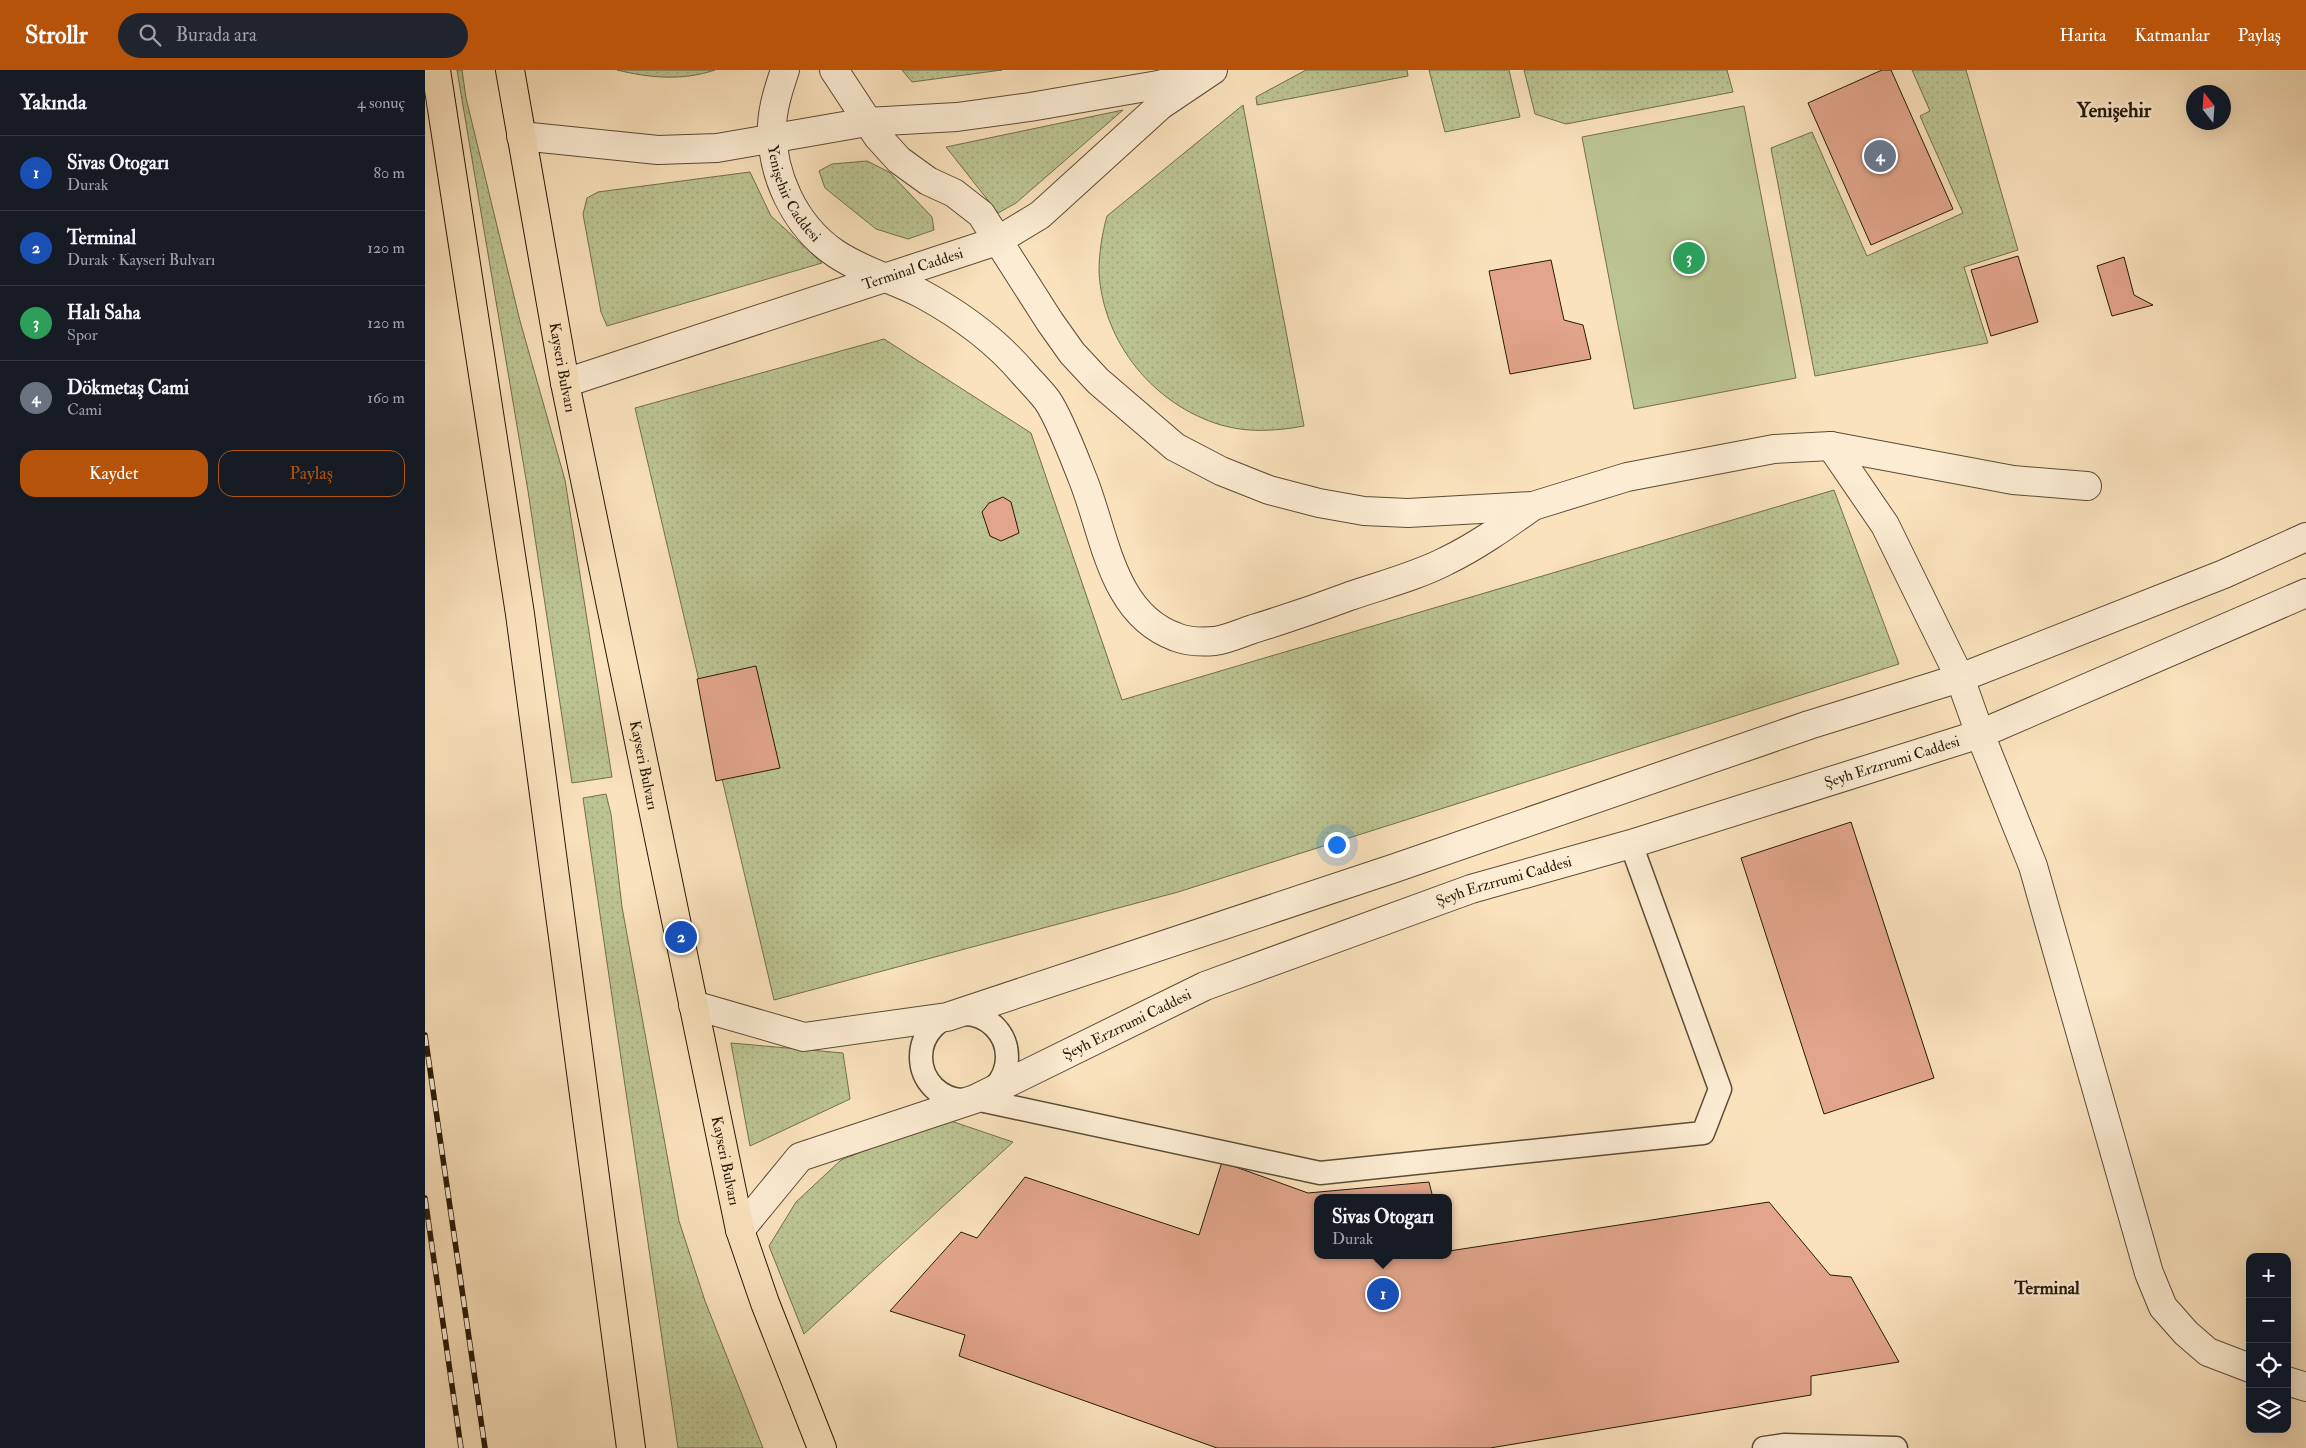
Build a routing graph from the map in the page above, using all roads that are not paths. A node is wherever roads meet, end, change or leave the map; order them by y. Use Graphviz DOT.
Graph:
graph roads {
  1 [pos="436,70"];
  2 [pos="510,70"];
  3 [pos="785,70"];
  4 [pos="834,70"];
  5 [pos="1209,70"];
  6 [pos="1213,70"];
  7 [pos="867,122"];
  8 [pos="521,136"];
  9 [pos="773,138"];
  10 [pos="997,241"];
  11 [pos="885,277"];
  12 [pos="565,383"];
  13 [pos="1831,446"];
  14 [pos="2087,486"];
  15 [pos="1533,506"];
  16 [pos="2306,537"];
  17 [pos="2306,593"];
  18 [pos="1960,678"];
  19 [pos="1979,734"];
  20 [pos="1631,844"];
  21 [pos="693,1004"];
  22 [pos="947,1017"];
  23 [pos="975,1099"];
  24 [pos="740,1230"];
  25 [pos="2246,1366"];
  26 [pos="2291,1382"];
  27 [pos="2306,1387"];
  28 [pos="631,1448"];
  29 [pos="822,1448"];
  30 [pos="1764,1448"];
  31 [pos="1896,1448"];
  1 -- 28 [label="main road"];
  2 -- 8 [label="main road, Kayseri Bulvarı"];
  3 -- 9 [label="street, Yenişehir Caddesi"];
  4 -- 7 [label="street"];
  5 -- 7 [label="street"];
  6 -- 10 [label="street, Terminal Caddesi"];
  7 -- 9 [label="street"];
  7 -- 10 [label="street"];
  8 -- 9 [label="street"];
  8 -- 12 [label="main road, Kayseri Bulvarı"];
  9 -- 11 [label="street, Yenişehir Caddesi"];
  10 -- 11 [label="street, Terminal Caddesi"];
  10 -- 15 [label="street"];
  11 -- 12 [label="street, Terminal Caddesi"];
  11 -- 15 [label="street, Yenişehir Caddesi"];
  12 -- 21 [label="main road, Kayseri Bulvarı"];
  13 -- 14 [label="street"];
  13 -- 15 [label="street"];
  13 -- 18 [label="street"];
  16 -- 18 [label="street"];
  17 -- 19 [label="street, Şeyh Erzrrumi Caddesi"];
  18 -- 19 [label="street"];
  18 -- 22 [label="street"];
  19 -- 20 [label="street, Şeyh Erzrrumi Caddesi"];
  19 -- 25 [label="street"];
  20 -- 23 [label="street, Şeyh Erzrrumi Caddesi"];
  20 -- 23 [label="lane"];
  21 -- 22 [label="street"];
  21 -- 24 [label="main road, Kayseri Bulvarı"];
  22 -- 23 [label="lane"];
  22 -- 23 [label="lane"];
  23 -- 24 [label="street, Şeyh Erzrrumi Caddesi"];
  24 -- 29 [label="main road, Kayseri Bulvarı"];
  26 -- 27 [label="street"];
  30 -- 31 [label="lane"];
}
